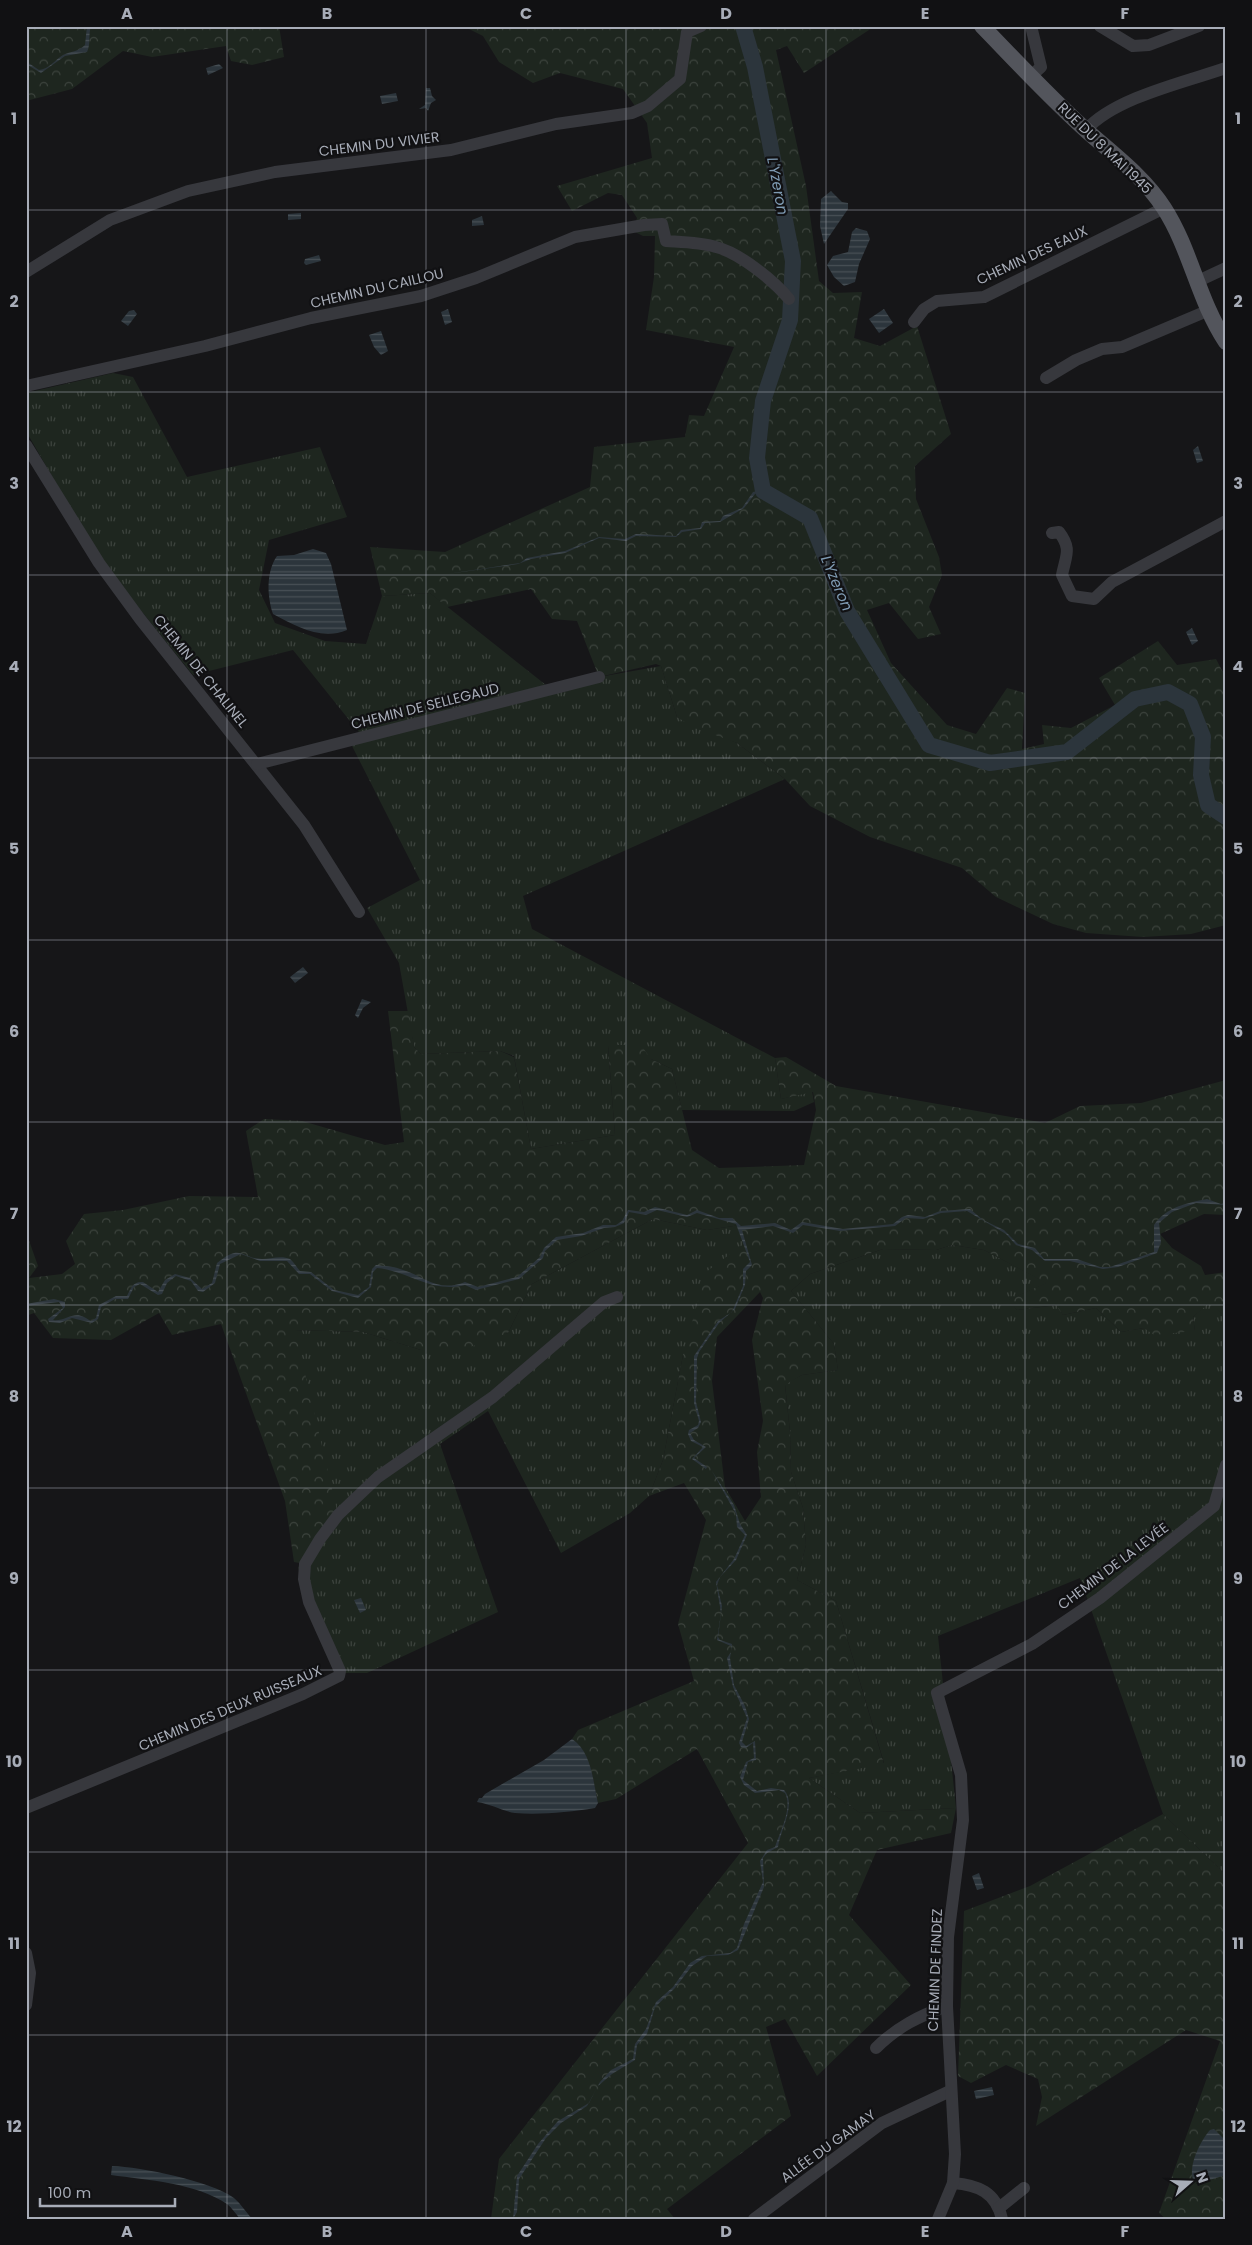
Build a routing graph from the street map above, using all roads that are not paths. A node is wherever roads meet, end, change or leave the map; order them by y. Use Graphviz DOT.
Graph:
graph roads {
  1 [pos="701,26"];
  2 [pos="982,26"];
  3 [pos="1031,26"];
  4 [pos="1100,26"];
  5 [pos="1199,26"];
  6 [pos="1226,68"];
  7 [pos="1031,76"];
  8 [pos="1086,130"];
  9 [pos="1164,208"];
  10 [pos="1226,268"];
  11 [pos="26,272"];
  12 [pos="1196,282"];
  13 [pos="789,299"];
  14 [pos="1207,311"];
  15 [pos="914,322"];
  16 [pos="1226,342"];
  17 [pos="1046,378"];
  18 [pos="26,386"];
  19 [pos="26,445"];
  20 [pos="1226,521"];
  21 [pos="1052,533"];
  22 [pos="599,677"];
  23 [pos="257,764"];
  24 [pos="359,912"];
  25 [pos="617,1297"];
  26 [pos="1226,1465"];
  27 [pos="937,1693"];
  28 [pos="26,1808"];
  29 [pos="26,1953"];
  30 [pos="26,2005"];
  31 [pos="946,2006"];
  32 [pos="876,2048"];
  33 [pos="950,2091"];
  34 [pos="953,2183"];
  35 [pos="1024,2188"];
  36 [pos="1000,2213"];
  37 [pos="754,2219"];
  38 [pos="938,2219"];
  1 -- 11 [label="street, CHEMIN DU VIVIER"];
  2 -- 7 [label="main road, RUE DU 8 MAI 1945"];
  3 -- 7 [label="street"];
  4 -- 5 [label="street"];
  6 -- 8 [label="street"];
  7 -- 8 [label="main road, RUE DU 8 MAI 1945"];
  8 -- 9 [label="main road, RUE DU 8 MAI 1945"];
  9 -- 12 [label="main road, RUE DU 8 MAI 1945"];
  9 -- 15 [label="street, CHEMIN DES EAUX"];
  10 -- 12 [label="street"];
  12 -- 14 [label="main road, RUE DU 8 MAI 1945"];
  13 -- 18 [label="street, CHEMIN DU CAILLOU"];
  14 -- 16 [label="main road, RUE DU 8 MAI 1945"];
  14 -- 17 [label="street"];
  19 -- 23 [label="street, CHEMIN DE CHALINEL"];
  20 -- 21 [label="street"];
  22 -- 23 [label="street, CHEMIN DE SELLEGAUD"];
  23 -- 24 [label="street, CHEMIN DE CHALINEL"];
  25 -- 28 [label="street, CHEMIN DES DEUX RUISSEAUX"];
  26 -- 27 [label="street, CHEMIN DE LA LEVÉE"];
  27 -- 31 [label="street, CHEMIN DE FINDEZ"];
  29 -- 30 [label="street"];
  31 -- 32 [label="street"];
  31 -- 33 [label="street, CHEMIN DE FINDEZ"];
  33 -- 34 [label="street, CHEMIN DE FINDEZ"];
  33 -- 37 [label="street, ALLÉE DU GAMAY"];
  34 -- 36 [label="street"];
  34 -- 38 [label="street, CHEMIN DE FINDEZ"];
  35 -- 36 [label="street"];
}
